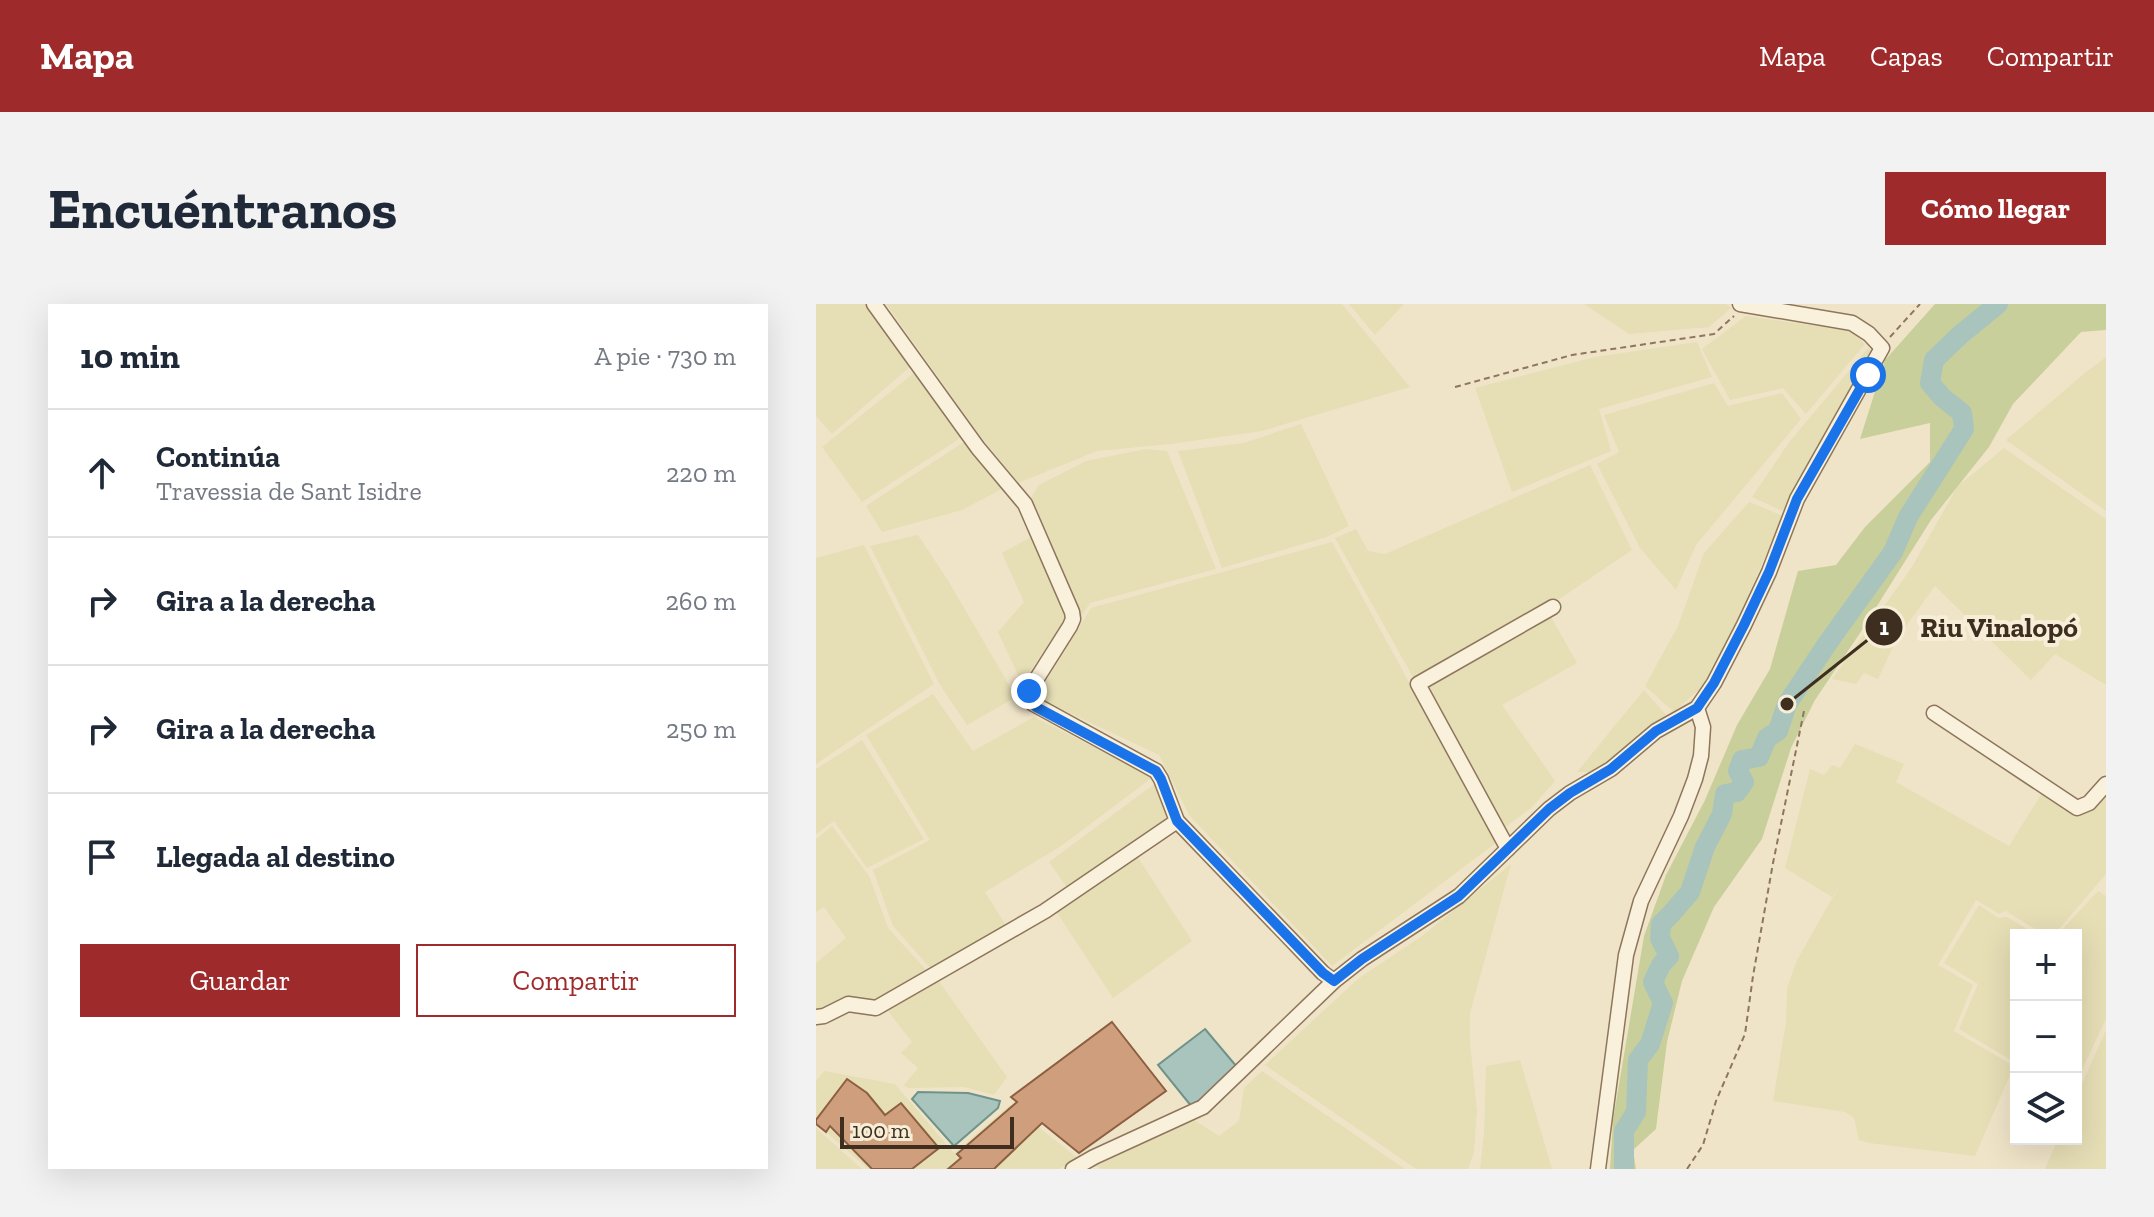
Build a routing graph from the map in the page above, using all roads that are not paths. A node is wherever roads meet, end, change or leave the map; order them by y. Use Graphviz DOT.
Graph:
graph roads {
  1 [pos="874,304"];
  2 [pos="1737,309"];
  3 [pos="1553,607"];
  4 [pos="1697,708"];
  5 [pos="1934,713"];
  6 [pos="2106,784"];
  7 [pos="1177,821"];
  8 [pos="1508,849"];
  9 [pos="1334,981"];
  10 [pos="816,1017"];
  11 [pos="1073,1169"];
  12 [pos="1598,1169"];
  1 -- 7 [label="street"];
  2 -- 4 [label="street"];
  3 -- 8 [label="street"];
  4 -- 8 [label="street"];
  4 -- 12 [label="street"];
  5 -- 6 [label="street"];
  7 -- 9 [label="street"];
  7 -- 10 [label="street"];
  8 -- 9 [label="street"];
  9 -- 11 [label="street"];
}
